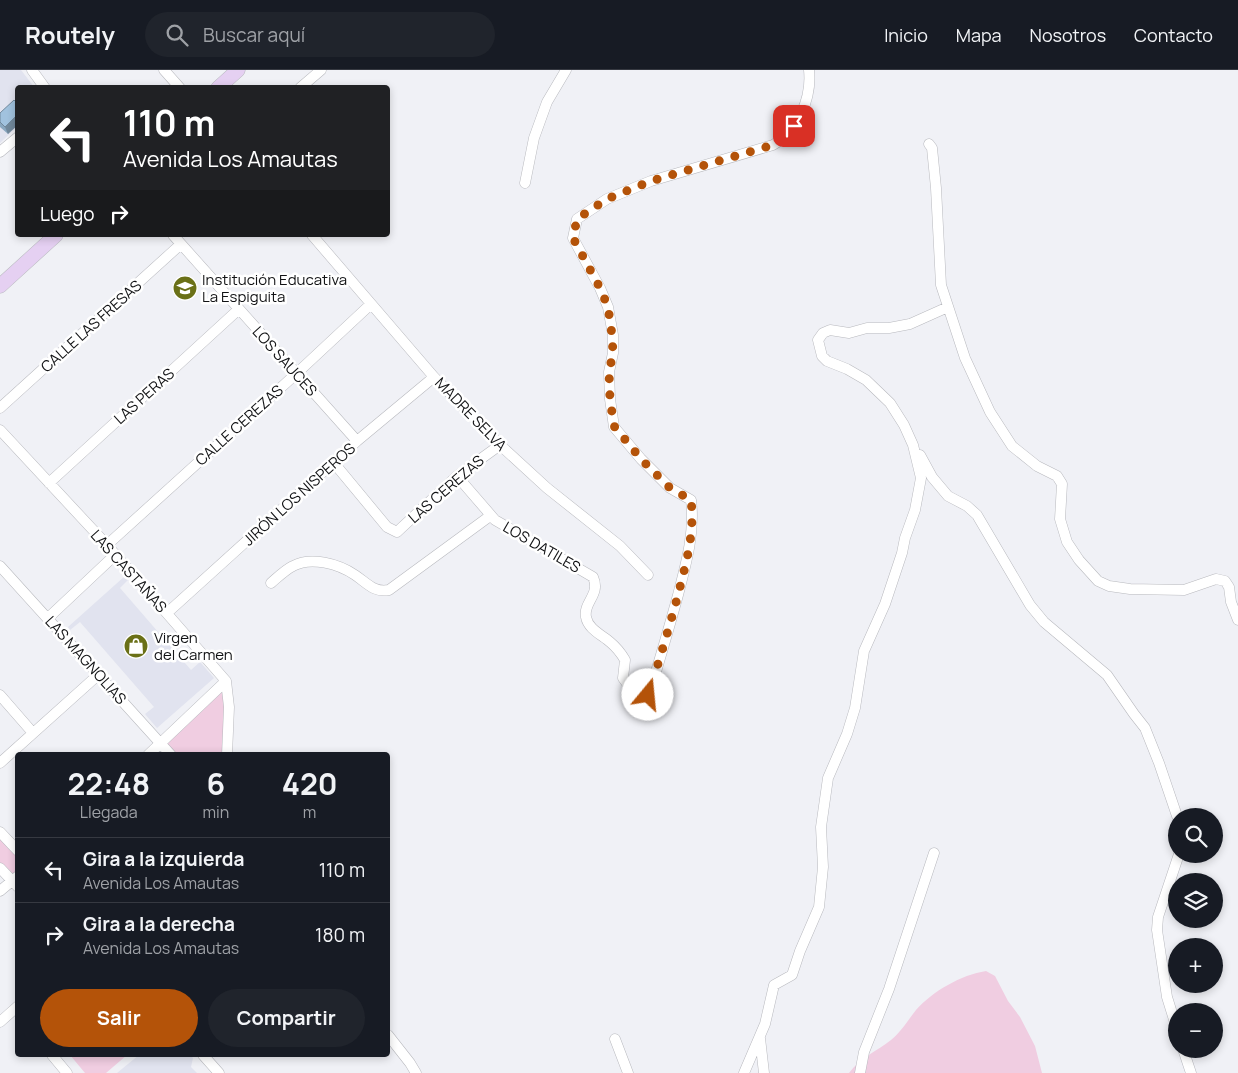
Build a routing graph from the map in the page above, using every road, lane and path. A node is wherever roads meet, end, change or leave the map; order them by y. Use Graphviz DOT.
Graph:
graph roads {
  1 [pos="32,70"];
  2 [pos="164,70"];
  3 [pos="238,70"];
  4 [pos="321,70"];
  5 [pos="566,70"];
  6 [pos="809,70"];
  7 [pos="43,85"];
  8 [pos="177,85"];
  9 [pos="221,85"];
  10 [pos="304,85"];
  11 [pos="15,140"];
  12 [pos="929,144"];
  13 [pos="0,152"];
  14 [pos="525,183"];
  15 [pos="54,237"];
  16 [pos="175,237"];
  17 [pos="314,237"];
  18 [pos="181,244"];
  19 [pos="0,286"];
  20 [pos="371,304"];
  21 [pos="948,307"];
  22 [pos="239,309"];
  23 [pos="297,373"];
  24 [pos="434,377"];
  25 [pos="0,408"];
  26 [pos="904,425"];
  27 [pos="0,430"];
  28 [pos="358,441"];
  29 [pos="500,445"];
  30 [pos="334,463"];
  31 [pos="457,476"];
  32 [pos="49,483"];
  33 [pos="490,516"];
  34 [pos="106,544"];
  35 [pos="115,555"];
  36 [pos="0,566"];
  37 [pos="648,574"];
  38 [pos="271,582"];
  39 [pos="167,613"];
  40 [pos="48,618"];
  41 [pos="1238,620"];
  42 [pos="98,675"];
  43 [pos="226,681"];
  44 [pos="0,695"];
  45 [pos="33,733"];
  46 [pos="160,743"];
  47 [pos="151,752"];
  48 [pos="168,752"];
  49 [pos="227,752"];
  50 [pos="0,763"];
  51 [pos="1173,808"];
  52 [pos="0,832"];
  53 [pos="15,848"];
  54 [pos="934,853"];
  55 [pos="1176,863"];
  56 [pos="0,868"];
  57 [pos="15,880"];
  58 [pos="15,882"];
  59 [pos="0,891"];
  60 [pos="1169,1003"];
  61 [pos="15,1011"];
  62 [pos="0,1022"];
  63 [pos="760,1037"];
  64 [pos="390,1038"];
  65 [pos="615,1039"];
  66 [pos="54,1057"];
  67 [pos="205,1057"];
  68 [pos="1186,1058"];
  69 [pos="67,1073"];
  70 [pos="219,1073"];
  71 [pos="416,1073"];
  72 [pos="628,1073"];
  73 [pos="744,1073"];
  74 [pos="764,1073"];
  75 [pos="860,1073"];
  76 [pos="1191,1073"];
  1 -- 7 [label="street"];
  2 -- 8 [label="street"];
  3 -- 9 [label="street"];
  4 -- 10 [label="street"];
  5 -- 14 [label="street"];
  6 -- 33 [label="street, LOS DATILES"];
  11 -- 13 [label="street"];
  12 -- 21 [label="street"];
  15 -- 19 [label="street"];
  16 -- 18 [label="street, LOS SAUCES"];
  17 -- 20 [label="street, MADRE SELVA"];
  18 -- 22 [label="street, LOS SAUCES"];
  18 -- 25 [label="street, CALLE LAS FRESAS"];
  20 -- 23 [label="street, CALLE CEREZAS"];
  20 -- 24 [label="street, MADRE SELVA"];
  21 -- 26 [label="street"];
  21 -- 41 [label="street"];
  22 -- 23 [label="street, LOS SAUCES"];
  22 -- 32 [label="street, LAS PERAS"];
  23 -- 28 [label="street, LOS SAUCES"];
  23 -- 34 [label="street, CALLE CEREZAS"];
  24 -- 28 [label="street, JIRÓN LOS NISPEROS"];
  24 -- 29 [label="street, MADRE SELVA"];
  26 -- 51 [label="street"];
  26 -- 63 [label="street"];
  27 -- 32 [label="street, LAS CASTAÑAS"];
  28 -- 30 [label="street, JIRÓN LOS NISPEROS"];
  29 -- 31 [label="street, LAS CEREZAS"];
  29 -- 37 [label="street, MADRE SELVA"];
  30 -- 31 [label="street, LAS CEREZAS"];
  30 -- 39 [label="street, JIRÓN LOS NISPEROS"];
  31 -- 33 [label="street, LOS DATILES"];
  32 -- 34 [label="street, LAS CASTAÑAS"];
  33 -- 38 [label="street"];
  34 -- 35 [label="street, LAS CASTAÑAS"];
  35 -- 39 [label="street, LAS CASTAÑAS"];
  35 -- 40 [label="street"];
  36 -- 40 [label="street, LAS MAGNOLIAS"];
  39 -- 43 [label="street, LAS CASTAÑAS"];
  40 -- 42 [label="street, LAS MAGNOLIAS"];
  42 -- 45 [label="street"];
  42 -- 46 [label="street, LAS MAGNOLIAS"];
  43 -- 46 [label="street"];
  43 -- 49 [label="street"];
  44 -- 45 [label="street"];
  45 -- 50 [label="street"];
  46 -- 47 [label="street"];
  46 -- 48 [label="street, LAS MAGNOLIAS"];
  52 -- 53 [label="street"];
  54 -- 75 [label="street"];
  55 -- 60 [label="street"];
  56 -- 57 [label="street"];
  58 -- 59 [label="street"];
  61 -- 62 [label="street"];
  63 -- 73 [label="street"];
  63 -- 74 [label="street"];
  64 -- 71 [label="street"];
  65 -- 72 [label="street"];
  66 -- 69 [label="street"];
  67 -- 70 [label="street"];
  68 -- 76 [label="street"];
}
